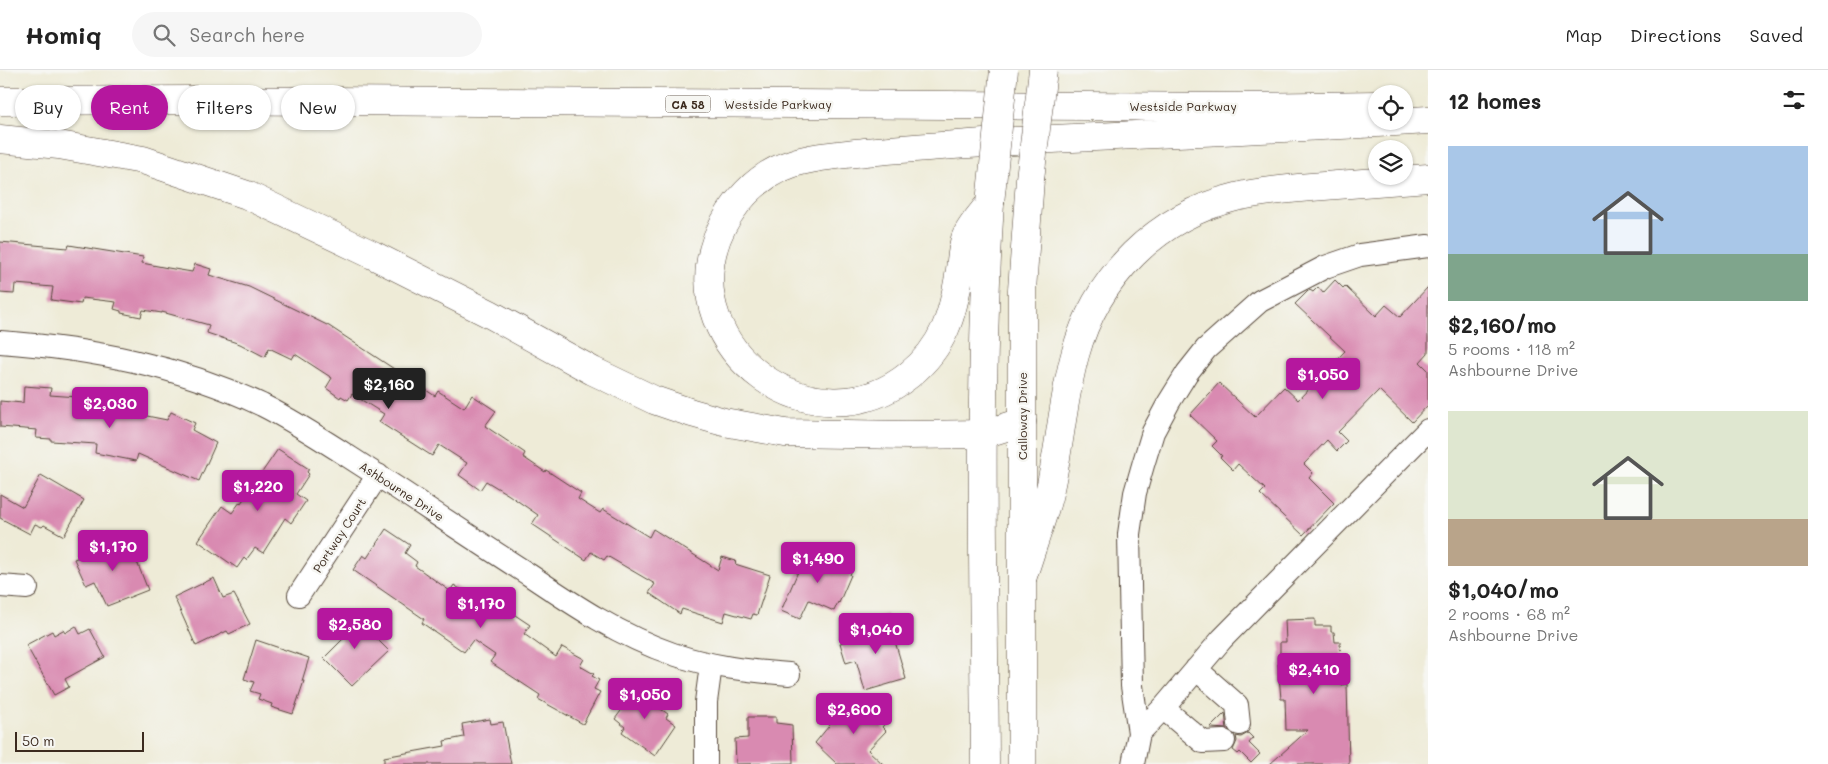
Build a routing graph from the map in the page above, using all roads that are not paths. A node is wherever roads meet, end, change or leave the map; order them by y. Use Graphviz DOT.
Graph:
graph roads {
  1 [pos="1004,70"];
  2 [pos="1043,70"];
  3 [pos="0,101"];
  4 [pos="1368,105"];
  5 [pos="1413,105"];
  6 [pos="1428,105"];
  7 [pos="1428,120"];
  8 [pos="0,139"];
  9 [pos="1428,178"];
  10 [pos="990,203"];
  11 [pos="1428,246"];
  12 [pos="0,342"];
  13 [pos="1022,422"];
  14 [pos="1428,430"];
  15 [pos="984,434"];
  16 [pos="378,476"];
  17 [pos="1023,576"];
  18 [pos="0,586"];
  19 [pos="27,588"];
  20 [pos="299,595"];
  21 [pos="711,665"];
  22 [pos="1196,669"];
  23 [pos="789,674"];
  24 [pos="1163,708"];
  25 [pos="1239,724"];
  26 [pos="1138,733"];
  27 [pos="1224,741"];
  28 [pos="706,764"];
  29 [pos="985,764"];
  30 [pos="1022,764"];
  31 [pos="1133,764"];
  1 -- 10 [label="main road, bridge"];
  2 -- 13 [label="main road, Calloway Drive, bridge"];
  3 -- 4 [label="main road, Westside Parkway / CA 58"];
  5 -- 6 [label="main road"];
  7 -- 10 [label="main road"];
  8 -- 15 [label="main road"];
  9 -- 17 [label="main road"];
  10 -- 15 [label="main road"];
  11 -- 26 [label="street"];
  12 -- 16 [label="street, Ashbourne Drive"];
  13 -- 15 [label="main road"];
  13 -- 17 [label="main road, Calloway Drive"];
  14 -- 22 [label="street"];
  15 -- 29 [label="main road"];
  16 -- 20 [label="street, Portway Court"];
  16 -- 21 [label="street, Ashbourne Drive"];
  17 -- 30 [label="main road, Calloway Drive"];
  18 -- 19 [label="street"];
  21 -- 23 [label="street, Ashbourne Drive"];
  21 -- 28 [label="street"];
  22 -- 24 [label="street"];
  22 -- 25 [label="street"];
  24 -- 26 [label="street"];
  24 -- 27 [label="street"];
  26 -- 31 [label="street"];
}
